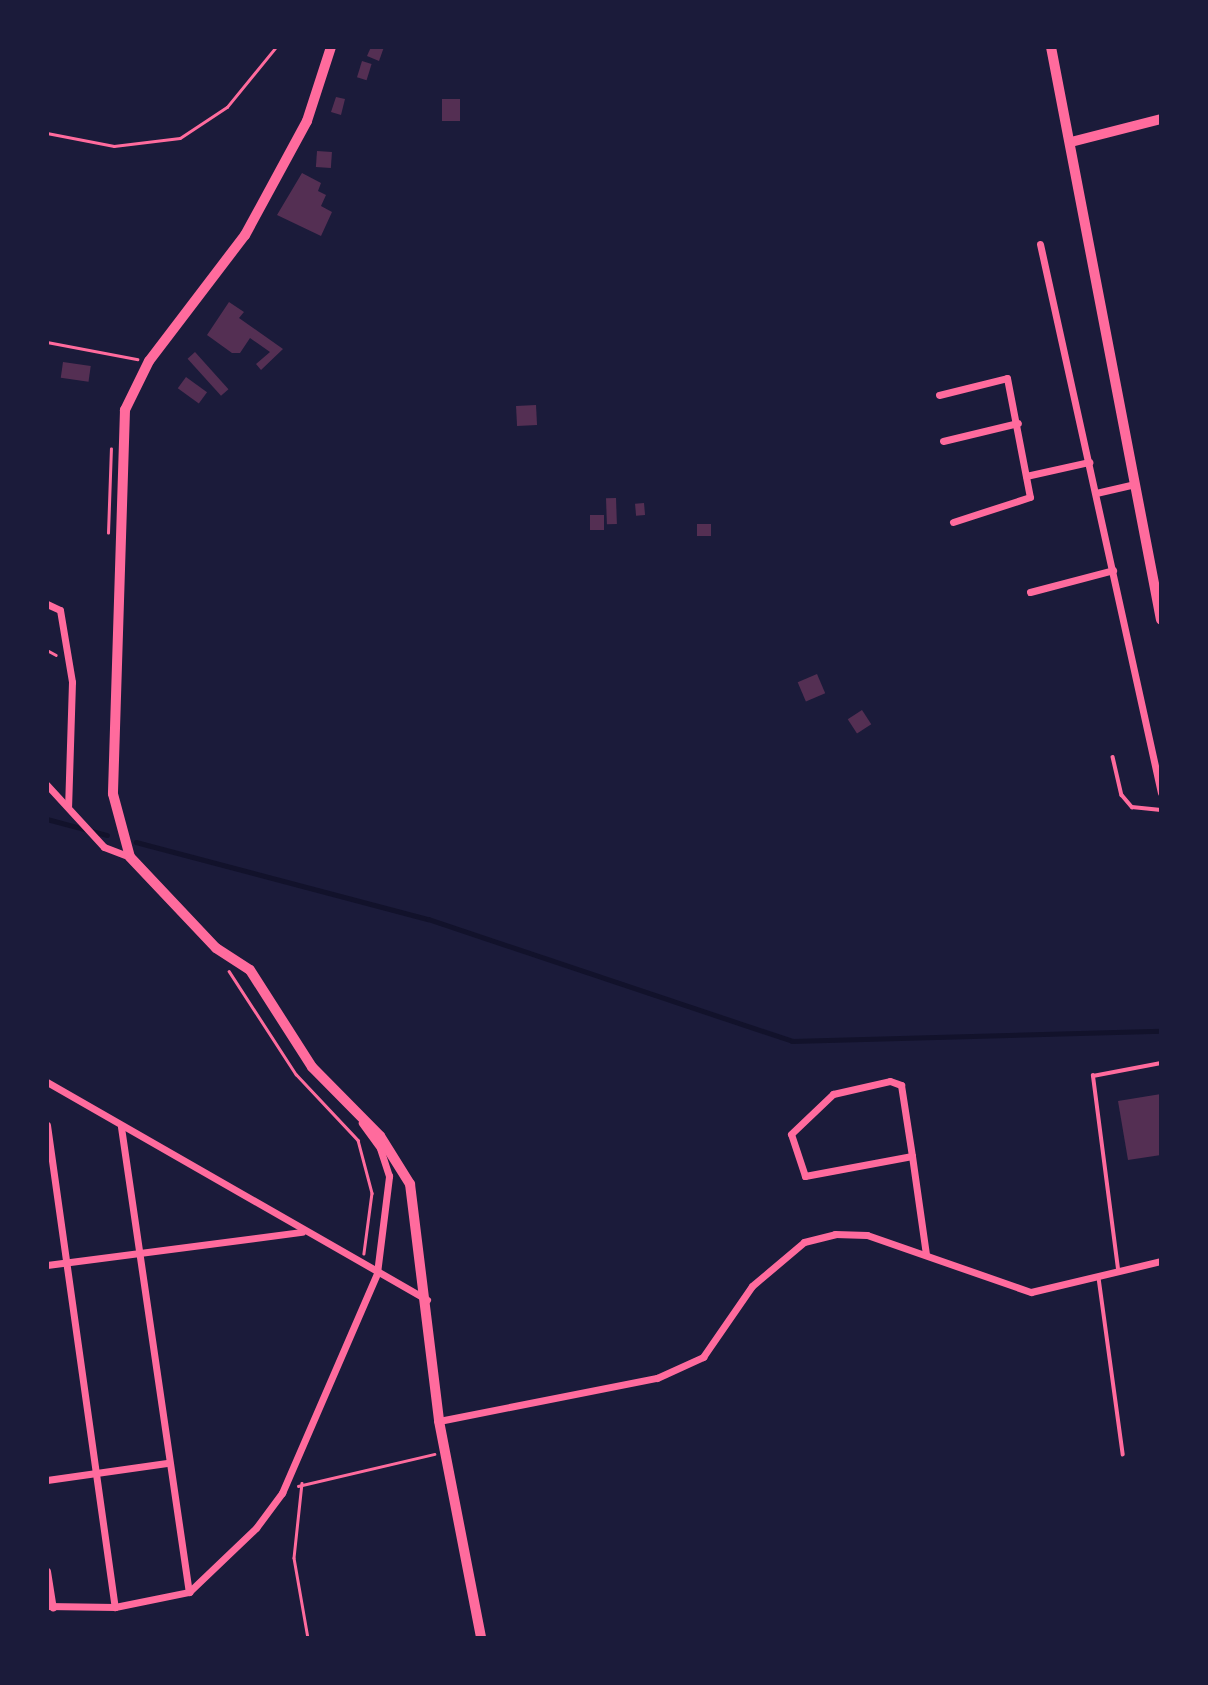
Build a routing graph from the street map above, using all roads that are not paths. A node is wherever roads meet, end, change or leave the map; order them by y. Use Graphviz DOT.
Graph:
graph roads {
  1 [pos="331,47"];
  2 [pos="1051,47"];
  3 [pos="1161,119"];
  4 [pos="1071,142"];
  5 [pos="1040,244"];
  6 [pos="939,395"];
  7 [pos="1018,423"];
  8 [pos="943,441"];
  9 [pos="1089,462"];
  10 [pos="1026,476"];
  11 [pos="1135,484"];
  12 [pos="1096,493"];
  13 [pos="953,522"];
  14 [pos="1113,570"];
  15 [pos="1030,592"];
  16 [pos="47,604"];
  17 [pos="1161,620"];
  18 [pos="1113,757"];
  19 [pos="47,785"];
  20 [pos="1161,793"];
  21 [pos="68,806"];
  22 [pos="1161,810"];
  23 [pos="130,857"];
  24 [pos="1161,1063"];
  25 [pos="49,1083"];
  26 [pos="47,1094"];
  27 [pos="355,1114"];
  28 [pos="47,1125"];
  29 [pos="121,1126"];
  30 [pos="912,1156"];
  31 [pos="302,1232"];
  32 [pos="137,1253"];
  33 [pos="926,1254"];
  34 [pos="1161,1261"];
  35 [pos="69,1262"];
  36 [pos="47,1265"];
  37 [pos="1118,1271"];
  38 [pos="377,1273"];
  39 [pos="1099,1275"];
  40 [pos="428,1300"];
  41 [pos="439,1421"];
  42 [pos="1123,1454"];
  43 [pos="167,1463"];
  44 [pos="97,1473"];
  45 [pos="47,1480"];
  46 [pos="47,1571"];
  47 [pos="189,1592"];
  48 [pos="50,1607"];
  49 [pos="116,1607"];
  50 [pos="481,1638"];
  1 -- 23 [label="main road"];
  2 -- 4 [label="main road"];
  3 -- 4 [label="main road"];
  4 -- 11 [label="main road"];
  5 -- 9 [label="street"];
  6 -- 7 [label="street"];
  7 -- 8 [label="street"];
  7 -- 10 [label="street"];
  9 -- 10 [label="street"];
  9 -- 12 [label="street"];
  10 -- 13 [label="street"];
  11 -- 12 [label="street"];
  11 -- 17 [label="main road"];
  12 -- 14 [label="street"];
  14 -- 15 [label="street"];
  14 -- 20 [label="street"];
  16 -- 21 [label="street"];
  18 -- 22 [label="lane"];
  19 -- 21 [label="street"];
  21 -- 23 [label="street"];
  23 -- 27 [label="main road"];
  24 -- 37 [label="lane"];
  25 -- 26 [label="street"];
  25 -- 29 [label="street"];
  27 -- 38 [label="street"];
  27 -- 40 [label="main road"];
  28 -- 35 [label="street"];
  29 -- 31 [label="street"];
  29 -- 32 [label="street"];
  30 -- 30 [label="street"];
  30 -- 33 [label="street"];
  31 -- 32 [label="street"];
  31 -- 38 [label="street"];
  32 -- 35 [label="street"];
  32 -- 43 [label="street"];
  33 -- 39 [label="street"];
  33 -- 41 [label="street"];
  34 -- 37 [label="street"];
  35 -- 36 [label="street"];
  35 -- 44 [label="street"];
  37 -- 39 [label="street"];
  38 -- 40 [label="street"];
  38 -- 47 [label="street"];
  39 -- 42 [label="lane"];
  40 -- 41 [label="main road"];
  41 -- 50 [label="main road"];
  43 -- 44 [label="street"];
  43 -- 47 [label="street"];
  44 -- 45 [label="street"];
  44 -- 49 [label="street"];
  46 -- 48 [label="street"];
  47 -- 49 [label="street"];
  48 -- 49 [label="street"];
}
